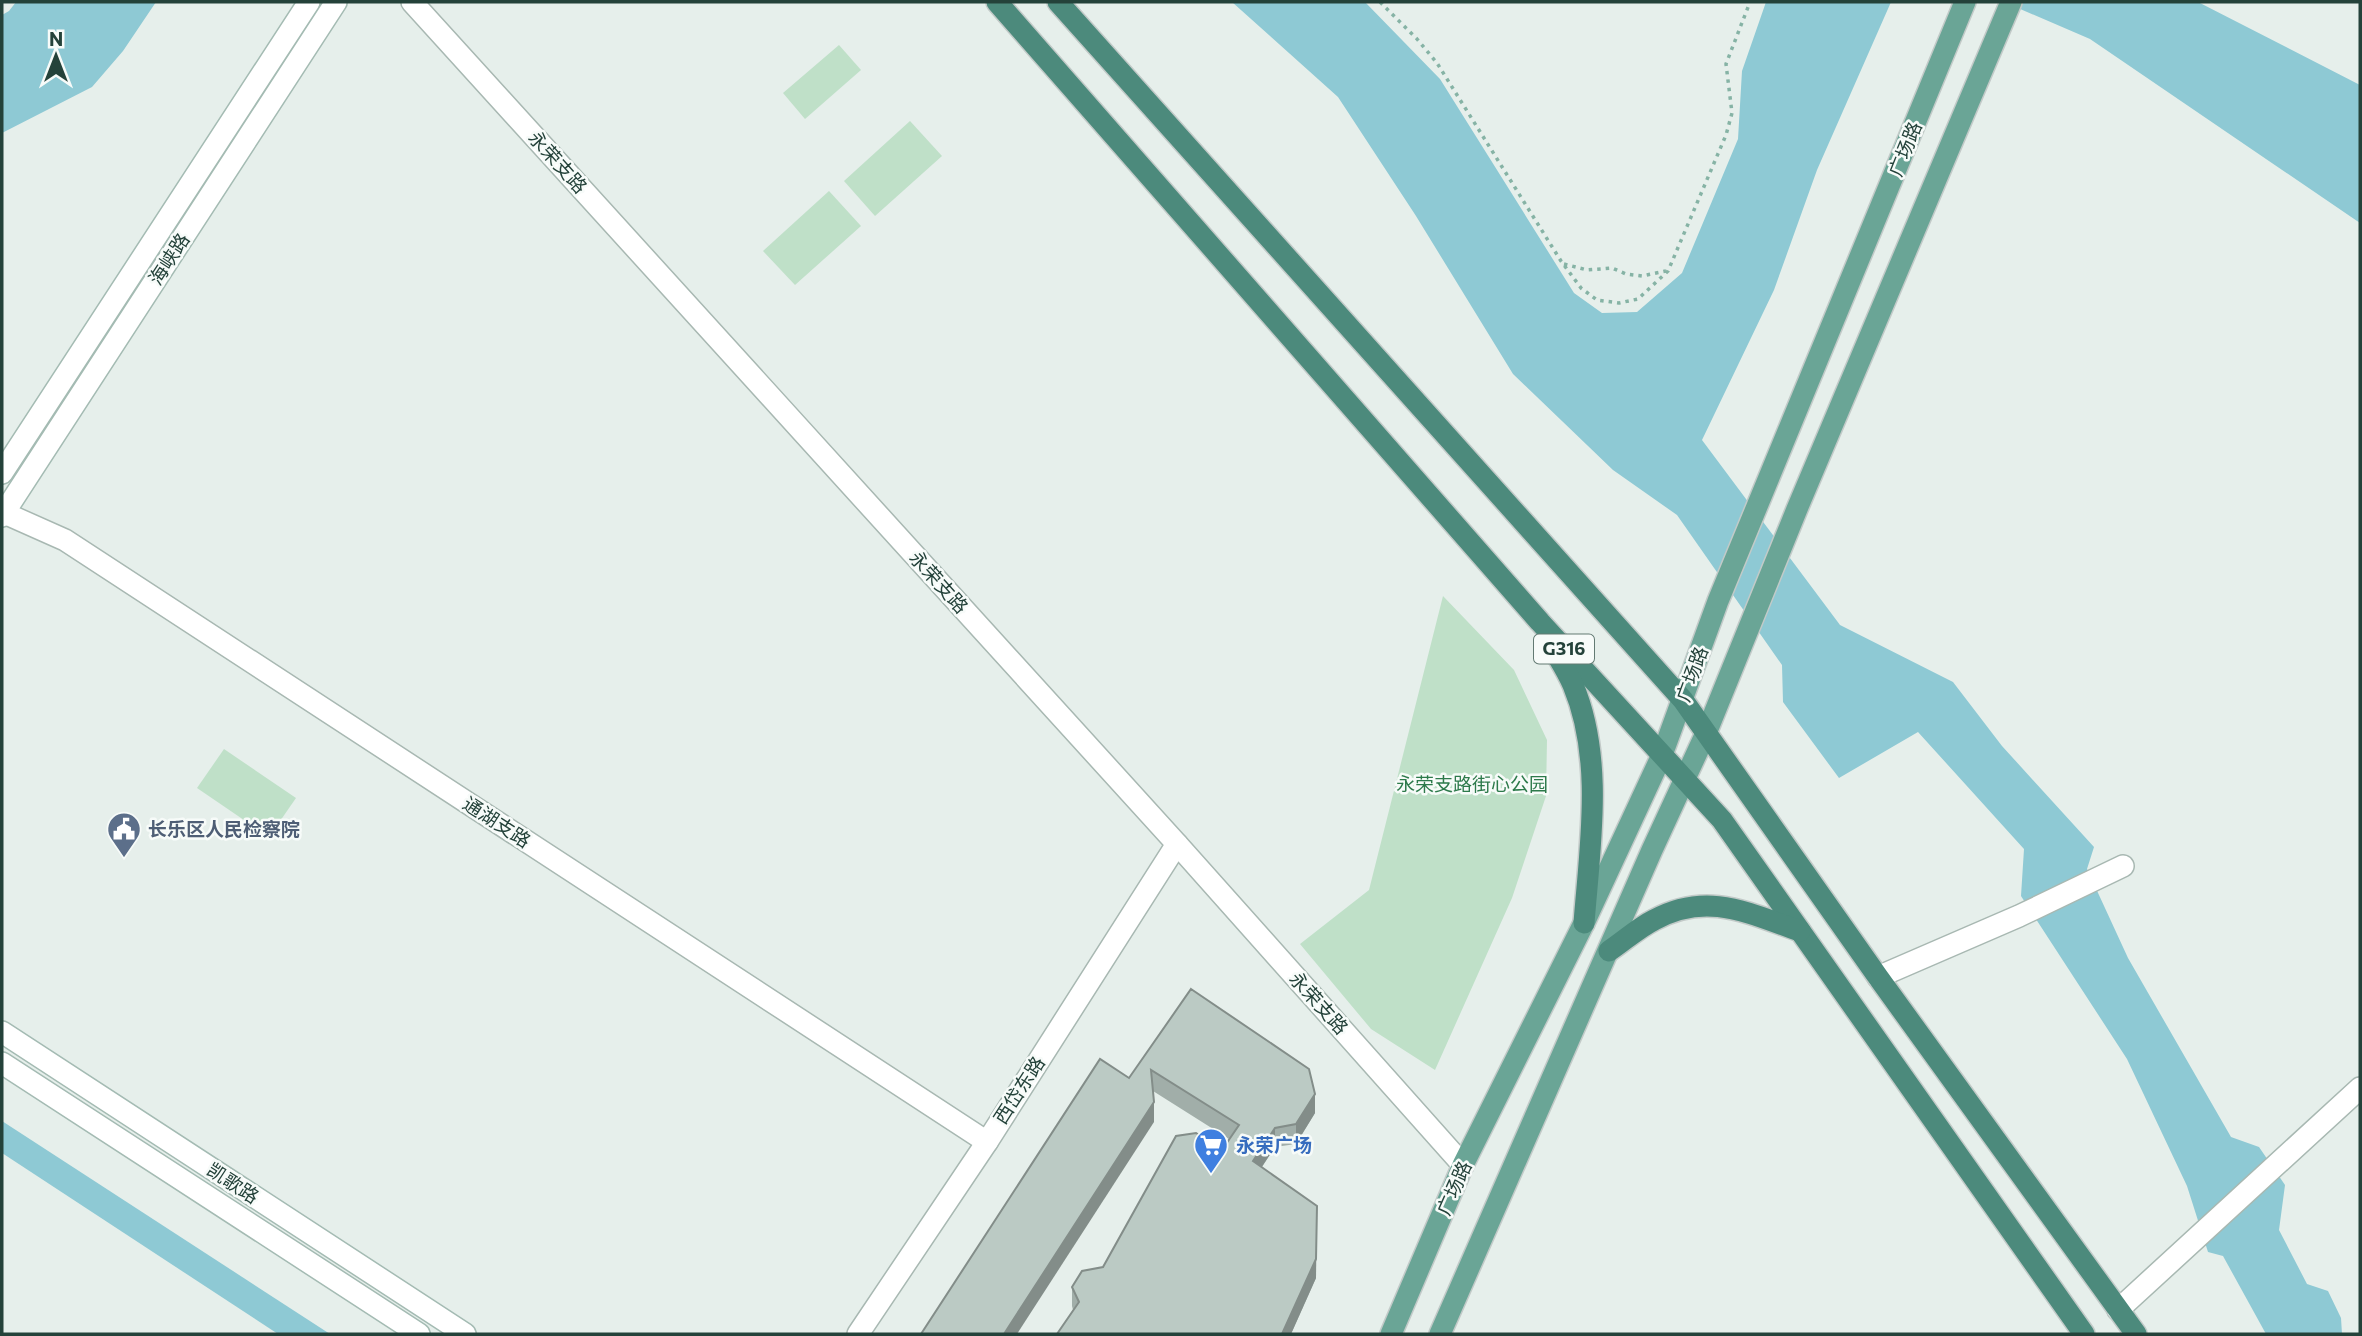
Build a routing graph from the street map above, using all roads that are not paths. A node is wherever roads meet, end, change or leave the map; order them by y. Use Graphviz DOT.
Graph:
graph roads {
  1 [pos="309,2"];
  2 [pos="336,2"];
  3 [pos="412,2"];
  4 [pos="997,2"];
  5 [pos="1058,2"];
  6 [pos="1964,4"];
  7 [pos="2008,10"];
  8 [pos="2,473"];
  9 [pos="2,514"];
  10 [pos="1540,622"];
  11 [pos="1683,700"];
  12 [pos="1707,732"];
  13 [pos="1662,755"];
  14 [pos="1685,781"];
  15 [pos="1177,844"];
  16 [pos="2123,866"];
  17 [pos="1584,923"];
  18 [pos="1800,931"];
  19 [pos="1609,951"];
  20 [pos="1878,977"];
  21 [pos="2,1032"];
  22 [pos="2,1063"];
  23 [pos="2360,1088"];
  24 [pos="986,1142"];
  25 [pos="1463,1165"];
  26 [pos="2118,1310"];
  27 [pos="419,1334"];
  28 [pos="465,1334"];
  29 [pos="858,1334"];
  30 [pos="1391,1334"];
  31 [pos="1440,1334"];
  32 [pos="2084,1334"];
  33 [pos="2136,1334"];
  1 -- 8 [label="street, 海峡路"];
  2 -- 9 [label="street, 海峡路"];
  3 -- 15 [label="street, 永荣支路"];
  4 -- 10 [label="highway, G316"];
  5 -- 11 [label="highway, G316"];
  6 -- 11 [label="main road, 广场路"];
  7 -- 12 [label="main road, 广场路"];
  9 -- 24 [label="street, 通湖支路"];
  10 -- 13 [label="highway, G316"];
  10 -- 17 [label="highway"];
  11 -- 12 [label="highway, G316"];
  11 -- 13 [label="main road, 广场路"];
  12 -- 14 [label="main road, 广场路"];
  12 -- 20 [label="highway, G316"];
  13 -- 14 [label="highway, G316"];
  13 -- 17 [label="main road, 广场路"];
  14 -- 18 [label="highway, G316"];
  14 -- 19 [label="main road, 广场路"];
  15 -- 24 [label="street, 西岱东路"];
  15 -- 25 [label="street, 永荣支路"];
  16 -- 20 [label="street"];
  17 -- 25 [label="main road, 广场路"];
  18 -- 19 [label="highway"];
  18 -- 32 [label="highway, G316"];
  19 -- 31 [label="main road, 广场路"];
  20 -- 26 [label="highway, G316"];
  21 -- 28 [label="street, 凯歌路"];
  22 -- 27 [label="street, 凯歌路"];
  23 -- 26 [label="street"];
  24 -- 29 [label="street, 西岱东路"];
  25 -- 30 [label="main road, 广场路"];
  26 -- 33 [label="highway, G316"];
}
